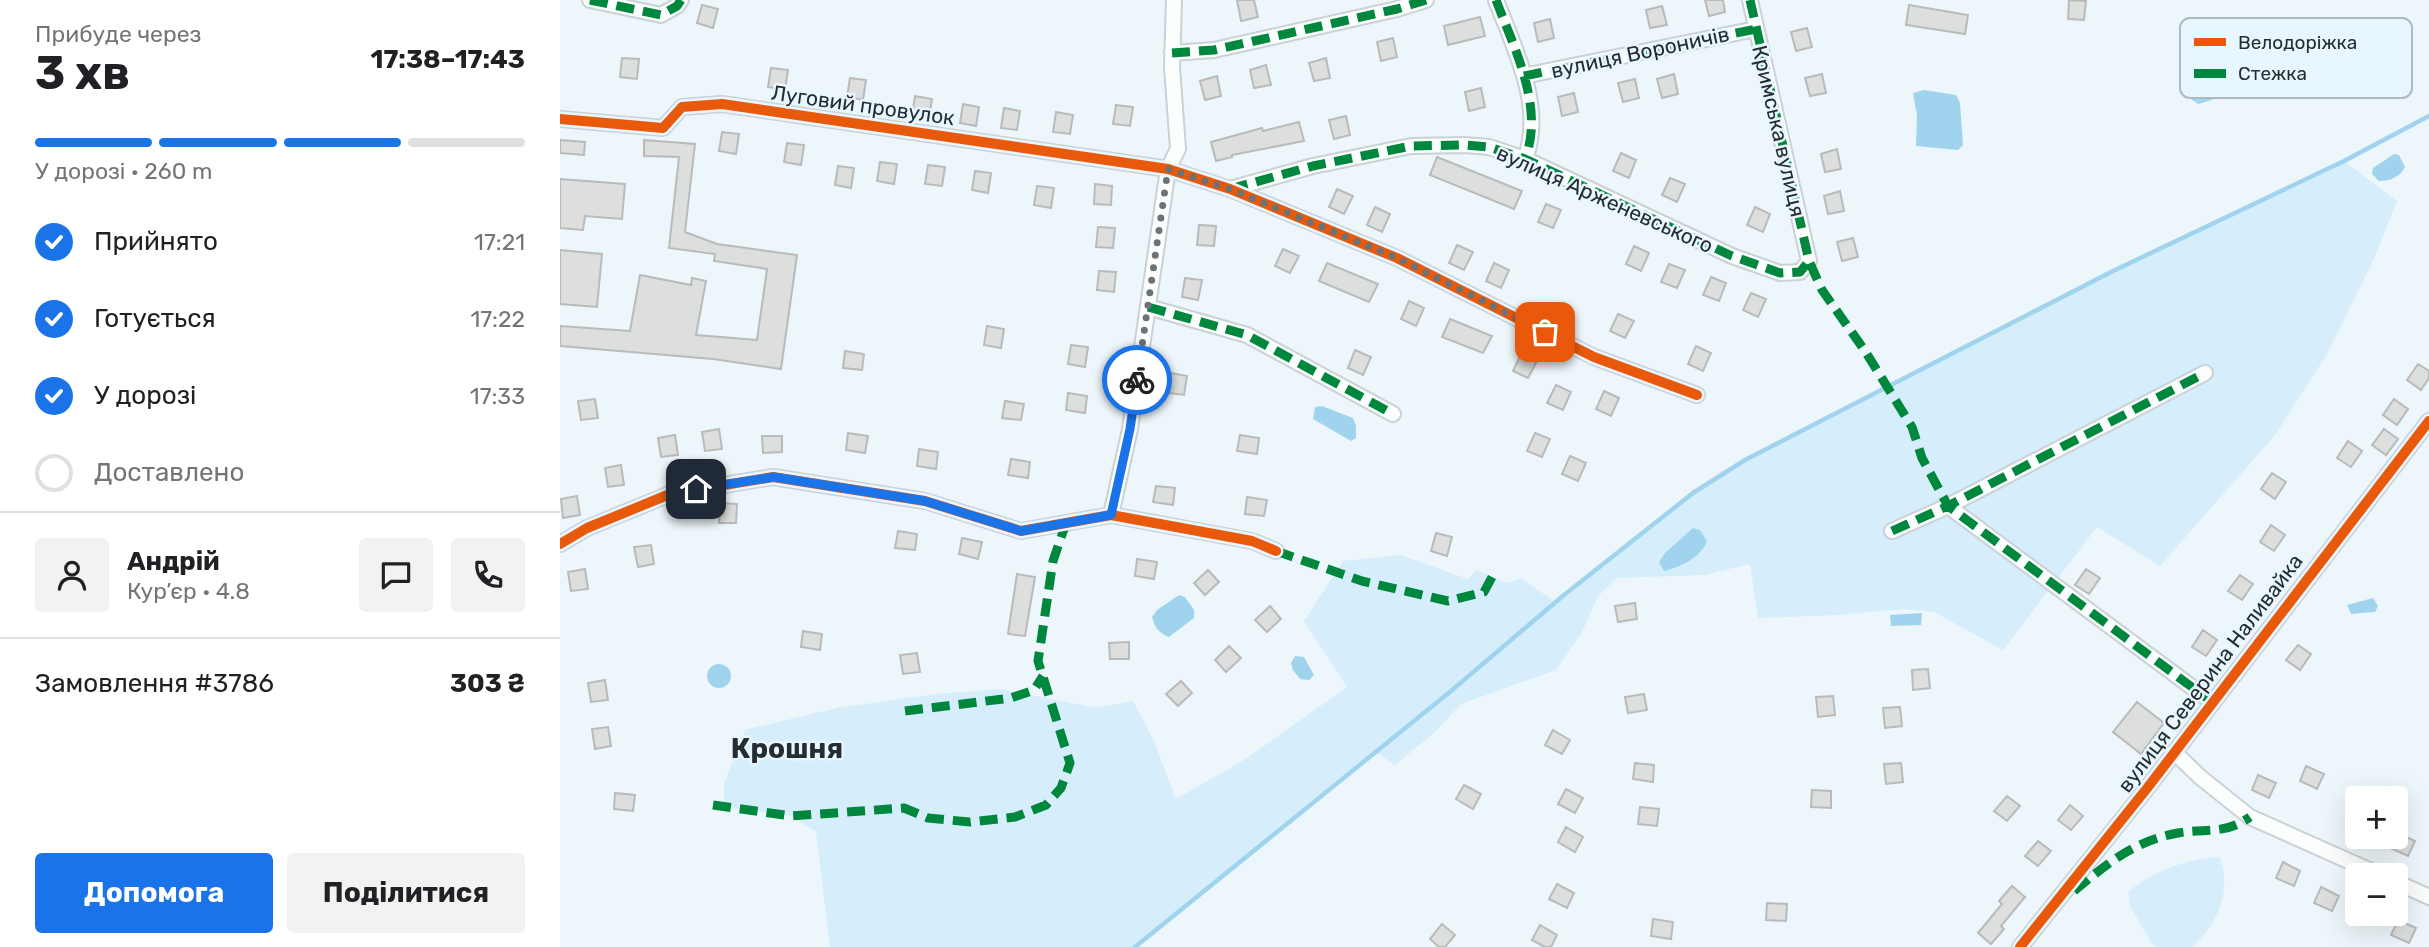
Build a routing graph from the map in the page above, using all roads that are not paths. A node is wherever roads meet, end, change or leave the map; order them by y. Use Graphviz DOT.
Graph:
graph roads {
  1 [pos="590,0"];
  2 [pos="681,0"];
  3 [pos="1174,0"];
  4 [pos="1426,0"];
  5 [pos="1496,0"];
  6 [pos="1750,0"];
  7 [pos="1756,29"];
  8 [pos="1172,53"];
  9 [pos="1524,76"];
  10 [pos="560,119"];
  11 [pos="1525,159"];
  12 [pos="1168,169"];
  13 [pos="1230,189"];
  14 [pos="1810,261"];
  15 [pos="1148,307"];
  16 [pos="2205,373"];
  17 [pos="1697,395"];
  18 [pos="1393,414"];
  19 [pos="2429,421"];
  20 [pos="1948,506"];
  21 [pos="1111,515"];
  22 [pos="1892,531"];
  23 [pos="560,544"];
  24 [pos="1276,551"];
  25 [pos="2212,702"];
  26 [pos="2174,752"];
  27 [pos="2353,863"];
  28 [pos="2408,887"];
  29 [pos="2429,897"];
  30 [pos="2020,947"];
  1 -- 2 [label="street"];
  3 -- 8 [label="street"];
  4 -- 8 [label="street"];
  5 -- 9 [label="street"];
  6 -- 7 [label="street, Кримська вулиця"];
  7 -- 9 [label="street, вулиця Вороничів"];
  7 -- 14 [label="street, Кримська вулиця"];
  8 -- 12 [label="street"];
  9 -- 11 [label="street"];
  10 -- 12 [label="street, Луговий провулок"];
  11 -- 13 [label="street, вулиця Арженевського"];
  11 -- 14 [label="street, вулиця Арженевського"];
  12 -- 13 [label="street"];
  12 -- 15 [label="street"];
  13 -- 17 [label="street"];
  15 -- 18 [label="street"];
  15 -- 21 [label="street"];
  16 -- 20 [label="street"];
  19 -- 25 [label="street, вулиця Северина Наливайка"];
  20 -- 22 [label="street"];
  20 -- 25 [label="street"];
  21 -- 23 [label="street"];
  21 -- 24 [label="street"];
  25 -- 26 [label="street, вулиця Северина Наливайка"];
  26 -- 27 [label="street"];
  26 -- 30 [label="street, вулиця Северина Наливайка"];
  28 -- 29 [label="street"];
}
